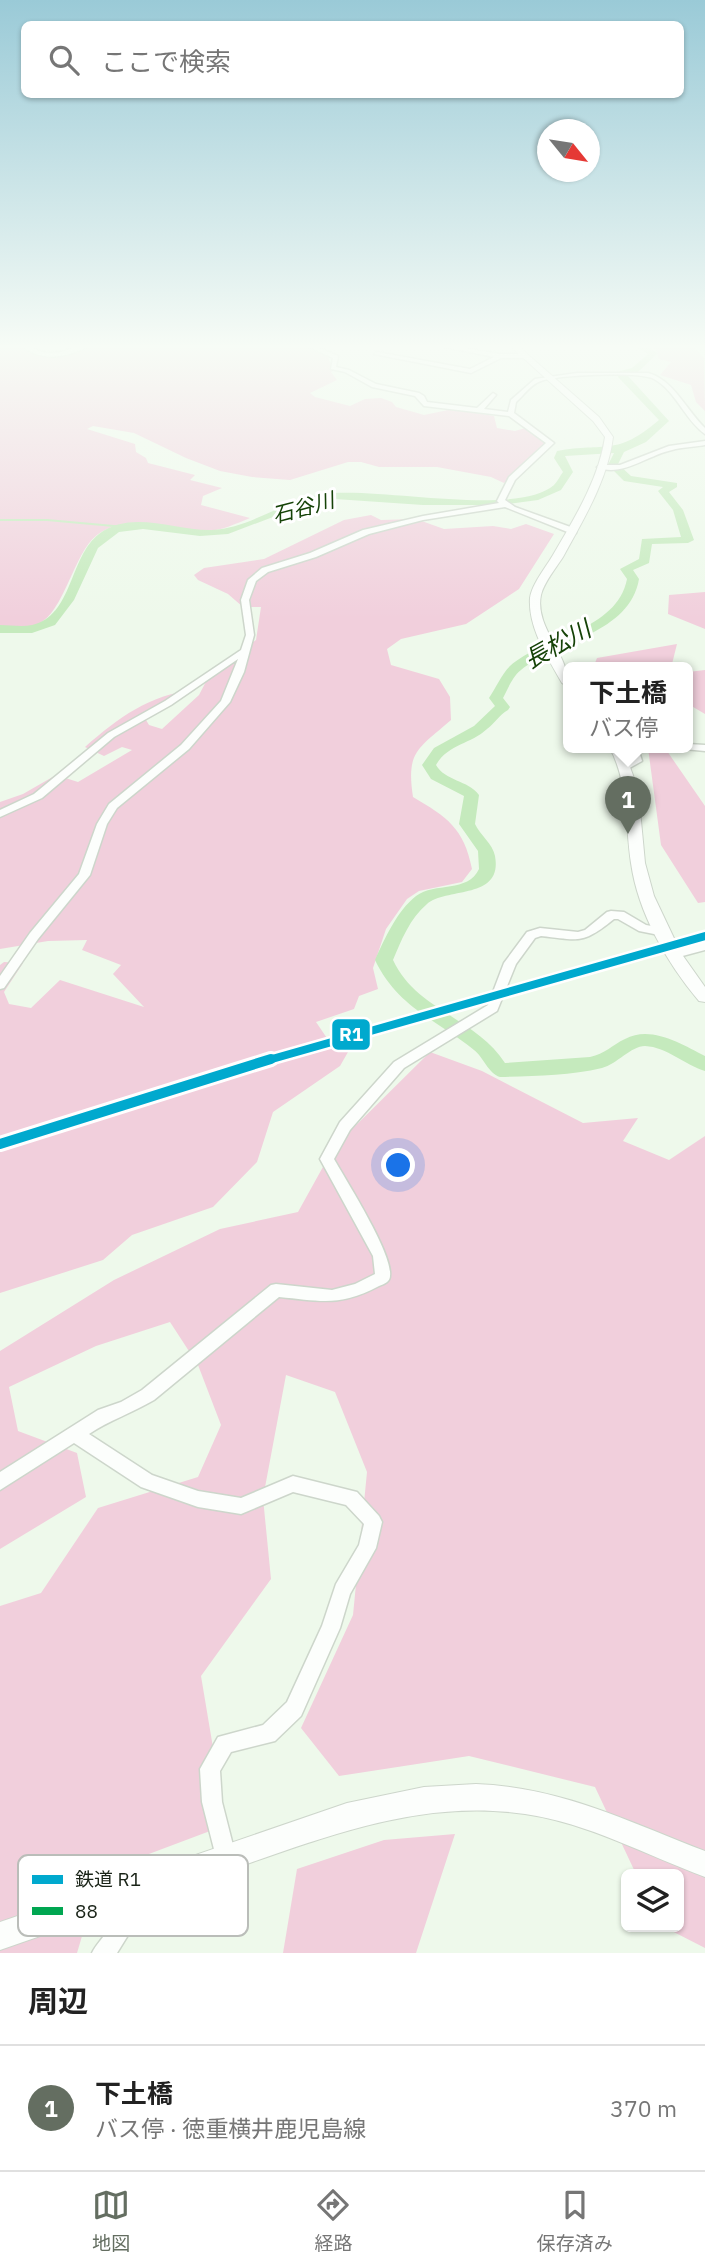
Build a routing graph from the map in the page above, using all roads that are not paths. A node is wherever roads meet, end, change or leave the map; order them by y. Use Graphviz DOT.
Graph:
graph roads {
  1 [pos="542,437"];
  2 [pos="609,437"];
  3 [pos="705,443"];
  4 [pos="610,467"];
  5 [pos="503,503"];
  6 [pos="573,531"];
  7 [pos="243,652"];
  8 [pos="563,671"];
  9 [pos="619,753"];
  10 [pos="635,753"];
  11 [pos="626,767"];
  12 [pos="0,814"];
  13 [pos="664,932"];
  14 [pos="705,946"];
  15 [pos="675,954"];
  16 [pos="0,985"];
  17 [pos="705,997"];
  18 [pos="76,1435"];
  19 [pos="0,1482"];
  20 [pos="225,1855"];
  21 [pos="232,1855"];
  22 [pos="705,1864"];
  23 [pos="18,1930"];
  24 [pos="0,1936"];
  25 [pos="116,1936"];
  26 [pos="103,1953"];
  1 -- 5 [label="street"];
  2 -- 4 [label="main road"];
  3 -- 4 [label="street"];
  4 -- 6 [label="main road"];
  5 -- 6 [label="street"];
  5 -- 7 [label="street"];
  6 -- 8 [label="main road"];
  7 -- 12 [label="street"];
  7 -- 16 [label="street"];
  9 -- 11 [label="main road"];
  10 -- 11 [label="street"];
  11 -- 13 [label="main road"];
  13 -- 15 [label="main road"];
  13 -- 18 [label="street"];
  14 -- 15 [label="street"];
  15 -- 17 [label="main road"];
  18 -- 19 [label="street"];
  18 -- 20 [label="street"];
  21 -- 22 [label="main road"];
  23 -- 24 [label="main road"];
  25 -- 26 [label="street"];
}
